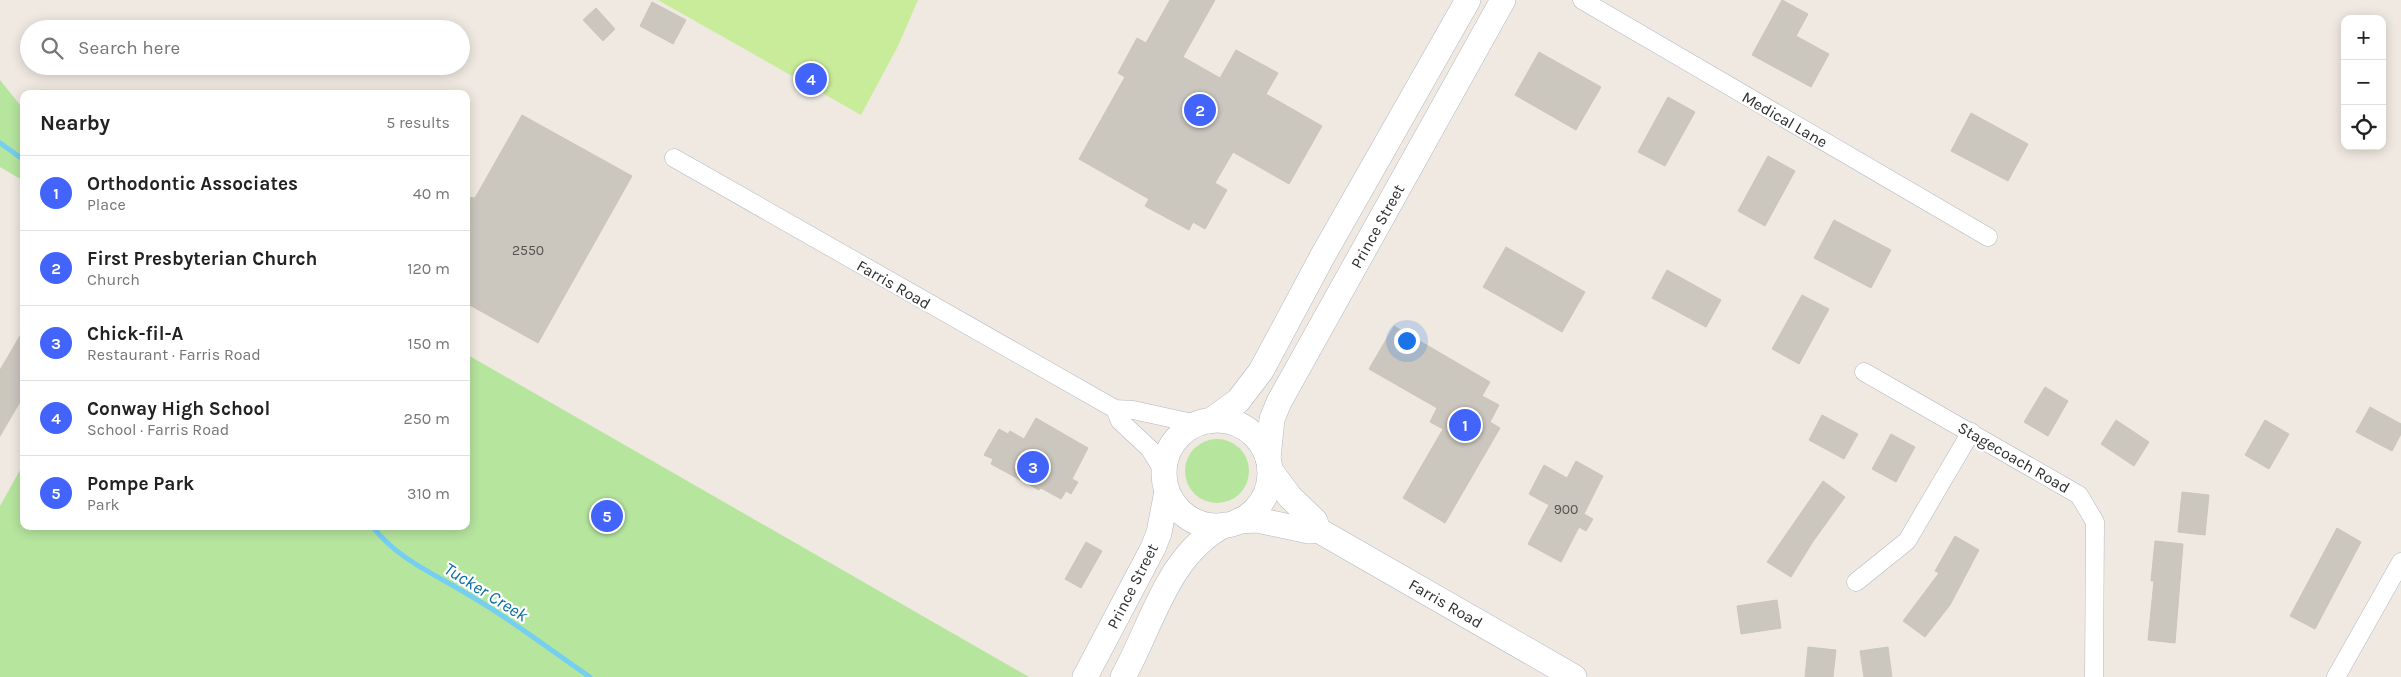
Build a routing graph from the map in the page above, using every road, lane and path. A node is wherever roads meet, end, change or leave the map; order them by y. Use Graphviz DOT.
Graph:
graph roads {
  1 [pos="1468,0"];
  2 [pos="1503,0"];
  3 [pos="1582,0"];
  4 [pos="1436,57"];
  5 [pos="674,158"];
  6 [pos="1988,237"];
  7 [pos="1365,246"];
  8 [pos="1864,372"];
  9 [pos="1115,409"];
  10 [pos="1203,422"];
  11 [pos="1971,432"];
  12 [pos="1269,464"];
  13 [pos="1166,481"];
  14 [pos="1231,523"];
  15 [pos="1318,530"];
  16 [pos="2401,562"];
  17 [pos="1856,582"];
  18 [pos="1085,677"];
  19 [pos="1123,677"];
  20 [pos="1574,677"];
  21 [pos="2094,677"];
  22 [pos="2336,677"];
  1 -- 4 [label="main road, Prince Street"];
  2 -- 7 [label="main road, Prince Street"];
  3 -- 6 [label="street, Medical Lane"];
  4 -- 7 [label="main road"];
  4 -- 10 [label="main road, Prince Street"];
  5 -- 9 [label="street, Farris Road"];
  7 -- 12 [label="main road, Prince Street"];
  8 -- 11 [label="street, Stagecoach Road"];
  9 -- 10 [label="street, Farris Road"];
  9 -- 13 [label="street, Farris Road"];
  10 -- 12 [label="main road"];
  10 -- 13 [label="main road"];
  11 -- 17 [label="street"];
  11 -- 21 [label="street, Stagecoach Road"];
  12 -- 14 [label="main road"];
  12 -- 15 [label="main road, Farris Road"];
  13 -- 14 [label="main road"];
  13 -- 18 [label="main road, Prince Street"];
  14 -- 15 [label="main road, Farris Road"];
  14 -- 19 [label="main road, Prince Street"];
  15 -- 20 [label="main road, Farris Road"];
  16 -- 22 [label="street"];
}
